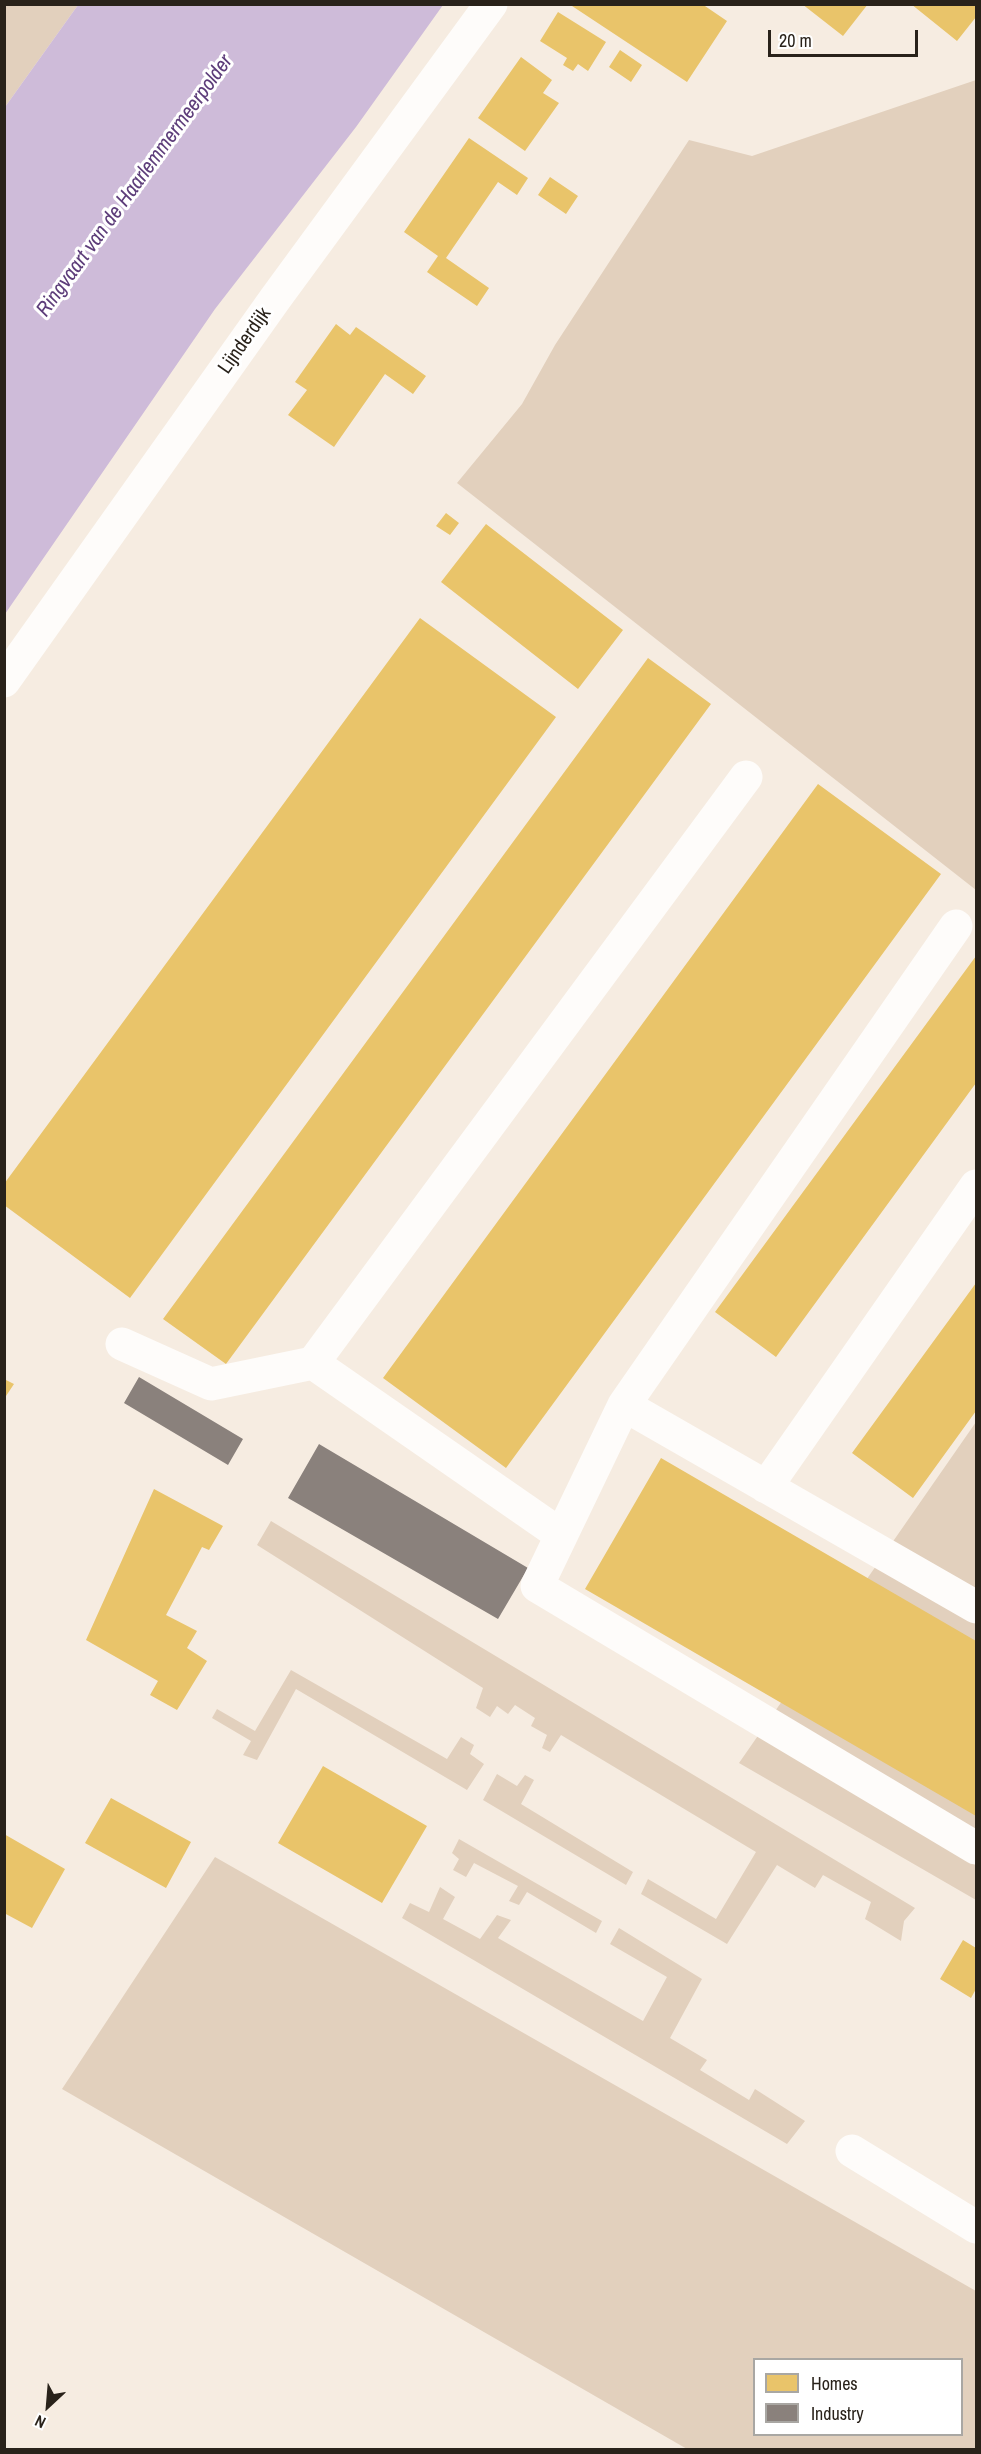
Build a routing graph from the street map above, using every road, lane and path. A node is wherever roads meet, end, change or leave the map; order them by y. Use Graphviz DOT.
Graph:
graph roads {
  1 [pos="491,4"];
  2 [pos="4,681"];
  3 [pos="746,777"];
  4 [pos="956,926"];
  5 [pos="976,1186"];
  6 [pos="122,1344"];
  7 [pos="313,1363"];
  8 [pos="624,1406"];
  9 [pos="766,1487"];
  10 [pos="561,1535"];
  11 [pos="976,1607"];
  12 [pos="976,1848"];
  13 [pos="852,2151"];
  14 [pos="976,2227"];
  1 -- 2 [label="street, Lijnderdijk"];
  3 -- 7 [label="street"];
  4 -- 8 [label="street"];
  5 -- 9 [label="street"];
  6 -- 7 [label="street"];
  7 -- 10 [label="street"];
  8 -- 9 [label="street"];
  8 -- 10 [label="street"];
  9 -- 11 [label="street"];
  10 -- 12 [label="street"];
  13 -- 14 [label="street"];
}
